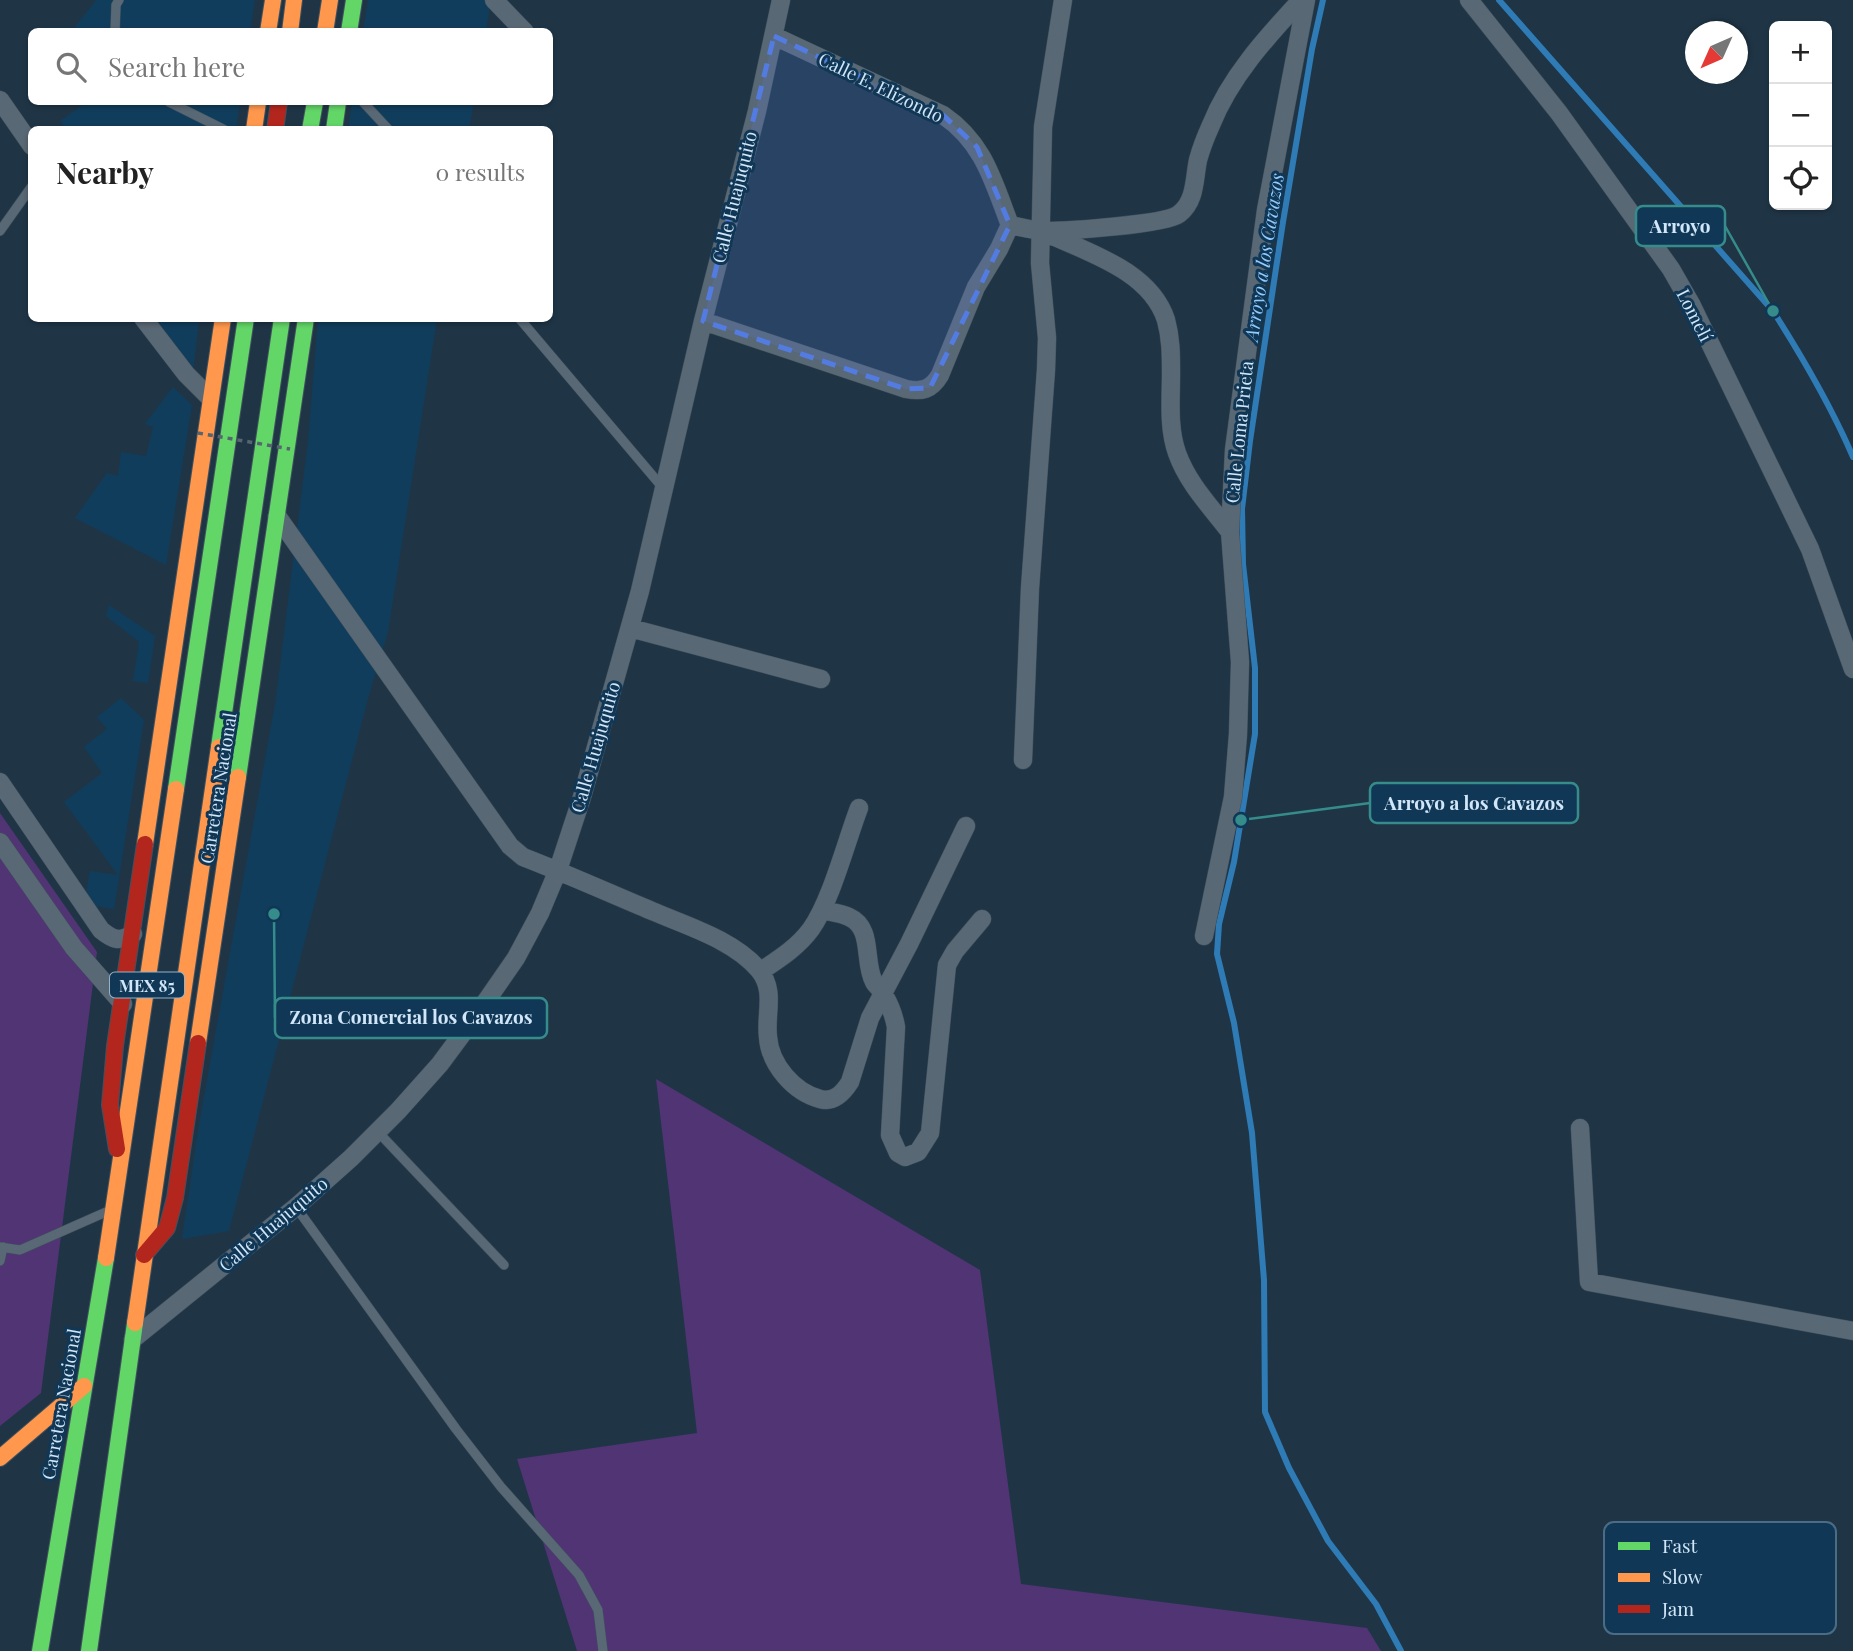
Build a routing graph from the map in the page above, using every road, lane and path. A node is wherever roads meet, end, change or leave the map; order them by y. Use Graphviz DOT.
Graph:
graph roads {
  1 [pos="119,0"];
  2 [pos="273,0"];
  3 [pos="294,0"];
  4 [pos="330,0"];
  5 [pos="354,0"];
  6 [pos="494,0"];
  7 [pos="781,0"];
  8 [pos="1063,0"];
  9 [pos="1303,0"];
  10 [pos="1469,0"];
  11 [pos="115,28"];
  12 [pos="269,28"];
  13 [pos="290,28"];
  14 [pos="326,28"];
  15 [pos="350,28"];
  16 [pos="521,28"];
  17 [pos="774,36"];
  18 [pos="0,100"];
  19 [pos="175,105"];
  20 [pos="258,105"];
  21 [pos="279,105"];
  22 [pos="314,105"];
  23 [pos="338,105"];
  24 [pos="366,105"];
  25 [pos="217,126"];
  26 [pos="255,126"];
  27 [pos="276,126"];
  28 [pos="311,126"];
  29 [pos="335,126"];
  30 [pos="385,126"];
  31 [pos="28,140"];
  32 [pos="28,192"];
  33 [pos="1010,225"];
  34 [pos="0,231"];
  35 [pos="1041,231"];
  36 [pos="703,321"];
  37 [pos="146,322"];
  38 [pos="222,322"];
  39 [pos="246,322"];
  40 [pos="281,322"];
  41 [pos="305,322"];
  42 [pos="522,322"];
  43 [pos="210,398"];
  44 [pos="198,433"];
  45 [pos="290,449"];
  46 [pos="664,489"];
  47 [pos="277,516"];
  48 [pos="1230,532"];
  49 [pos="629,628"];
  50 [pos="1853,669"];
  51 [pos="821,679"];
  52 [pos="1023,760"];
  53 [pos="0,782"];
  54 [pos="859,808"];
  55 [pos="965,826"];
  56 [pos="0,842"];
  57 [pos="558,870"];
  58 [pos="822,910"];
  59 [pos="982,919"];
  60 [pos="133,934"];
  61 [pos="1204,936"];
  62 [pos="761,971"];
  63 [pos="884,994"];
  64 [pos="123,1004"];
  65 [pos="1580,1128"];
  66 [pos="378,1132"];
  67 [pos="120,1164"];
  68 [pos="296,1207"];
  69 [pos="114,1208"];
  70 [pos="1,1247"];
  71 [pos="144,1255"];
  72 [pos="0,1261"];
  73 [pos="504,1265"];
  74 [pos="1853,1331"];
  75 [pos="133,1339"];
  76 [pos="84,1386"];
  77 [pos="0,1458"];
  78 [pos="40,1651"];
  79 [pos="89,1651"];
  80 [pos="603,1651"];
  1 -- 11 [label="lane"];
  2 -- 12 [label="main road"];
  3 -- 13 [label="main road"];
  4 -- 14 [label="main road"];
  5 -- 15 [label="main road"];
  6 -- 16 [label="street"];
  7 -- 17 [label="street, Calle Huajuquito"];
  8 -- 35 [label="street"];
  9 -- 35 [label="street"];
  9 -- 48 [label="street, Calle Loma Prieta"];
  10 -- 50 [label="street, Lomelí"];
  17 -- 33 [label="street, Calle E. Elizondo"];
  17 -- 36 [label="street, Calle Huajuquito"];
  18 -- 31 [label="street"];
  19 -- 25 [label="lane"];
  20 -- 26 [label="main road"];
  21 -- 27 [label="main road"];
  22 -- 28 [label="main road"];
  23 -- 29 [label="main road"];
  24 -- 30 [label="lane"];
  32 -- 34 [label="lane"];
  33 -- 35 [label="street"];
  33 -- 36 [label="street"];
  35 -- 48 [label="street, Calle Loma Prieta"];
  35 -- 52 [label="street"];
  36 -- 46 [label="street, Calle Huajuquito"];
  37 -- 43 [label="street"];
  38 -- 43 [label="main road, Carretera Nacional / MEX 85"];
  39 -- 67 [label="main road, Carretera Nacional / MEX 85"];
  40 -- 71 [label="main road, Carretera Nacional / MEX 85"];
  41 -- 47 [label="main road, Carretera Nacional / MEX 85"];
  42 -- 46 [label="lane"];
  43 -- 60 [label="main road, Carretera Nacional / MEX 85"];
  44 -- 45 [label="path, bridge"];
  46 -- 49 [label="street, Calle Huajuquito"];
  47 -- 57 [label="street"];
  47 -- 71 [label="main road, Carretera Nacional / MEX 85"];
  48 -- 61 [label="street, Calle Loma Prieta"];
  49 -- 51 [label="street"];
  49 -- 57 [label="street, Calle Huajuquito"];
  53 -- 60 [label="street"];
  54 -- 58 [label="street"];
  55 -- 63 [label="street"];
  56 -- 64 [label="street"];
  57 -- 62 [label="street"];
  57 -- 66 [label="street, Calle Huajuquito"];
  58 -- 62 [label="street"];
  58 -- 63 [label="street"];
  59 -- 63 [label="street"];
  60 -- 64 [label="main road, Carretera Nacional / MEX 85"];
  62 -- 63 [label="street"];
  64 -- 67 [label="main road, Carretera Nacional / MEX 85"];
  65 -- 74 [label="street"];
  66 -- 68 [label="street, Calle Huajuquito"];
  66 -- 73 [label="lane"];
  67 -- 69 [label="main road, Carretera Nacional / MEX 85"];
  68 -- 75 [label="street, Calle Huajuquito"];
  68 -- 80 [label="lane"];
  69 -- 70 [label="lane"];
  69 -- 76 [label="main road, Carretera Nacional / MEX 85"];
  70 -- 72 [label="lane"];
  71 -- 75 [label="main road, Carretera Nacional / MEX 85"];
  75 -- 79 [label="main road, Carretera Nacional / MEX 85"];
  76 -- 77 [label="main road"];
  76 -- 78 [label="main road, Carretera Nacional / MEX 85"];
}
